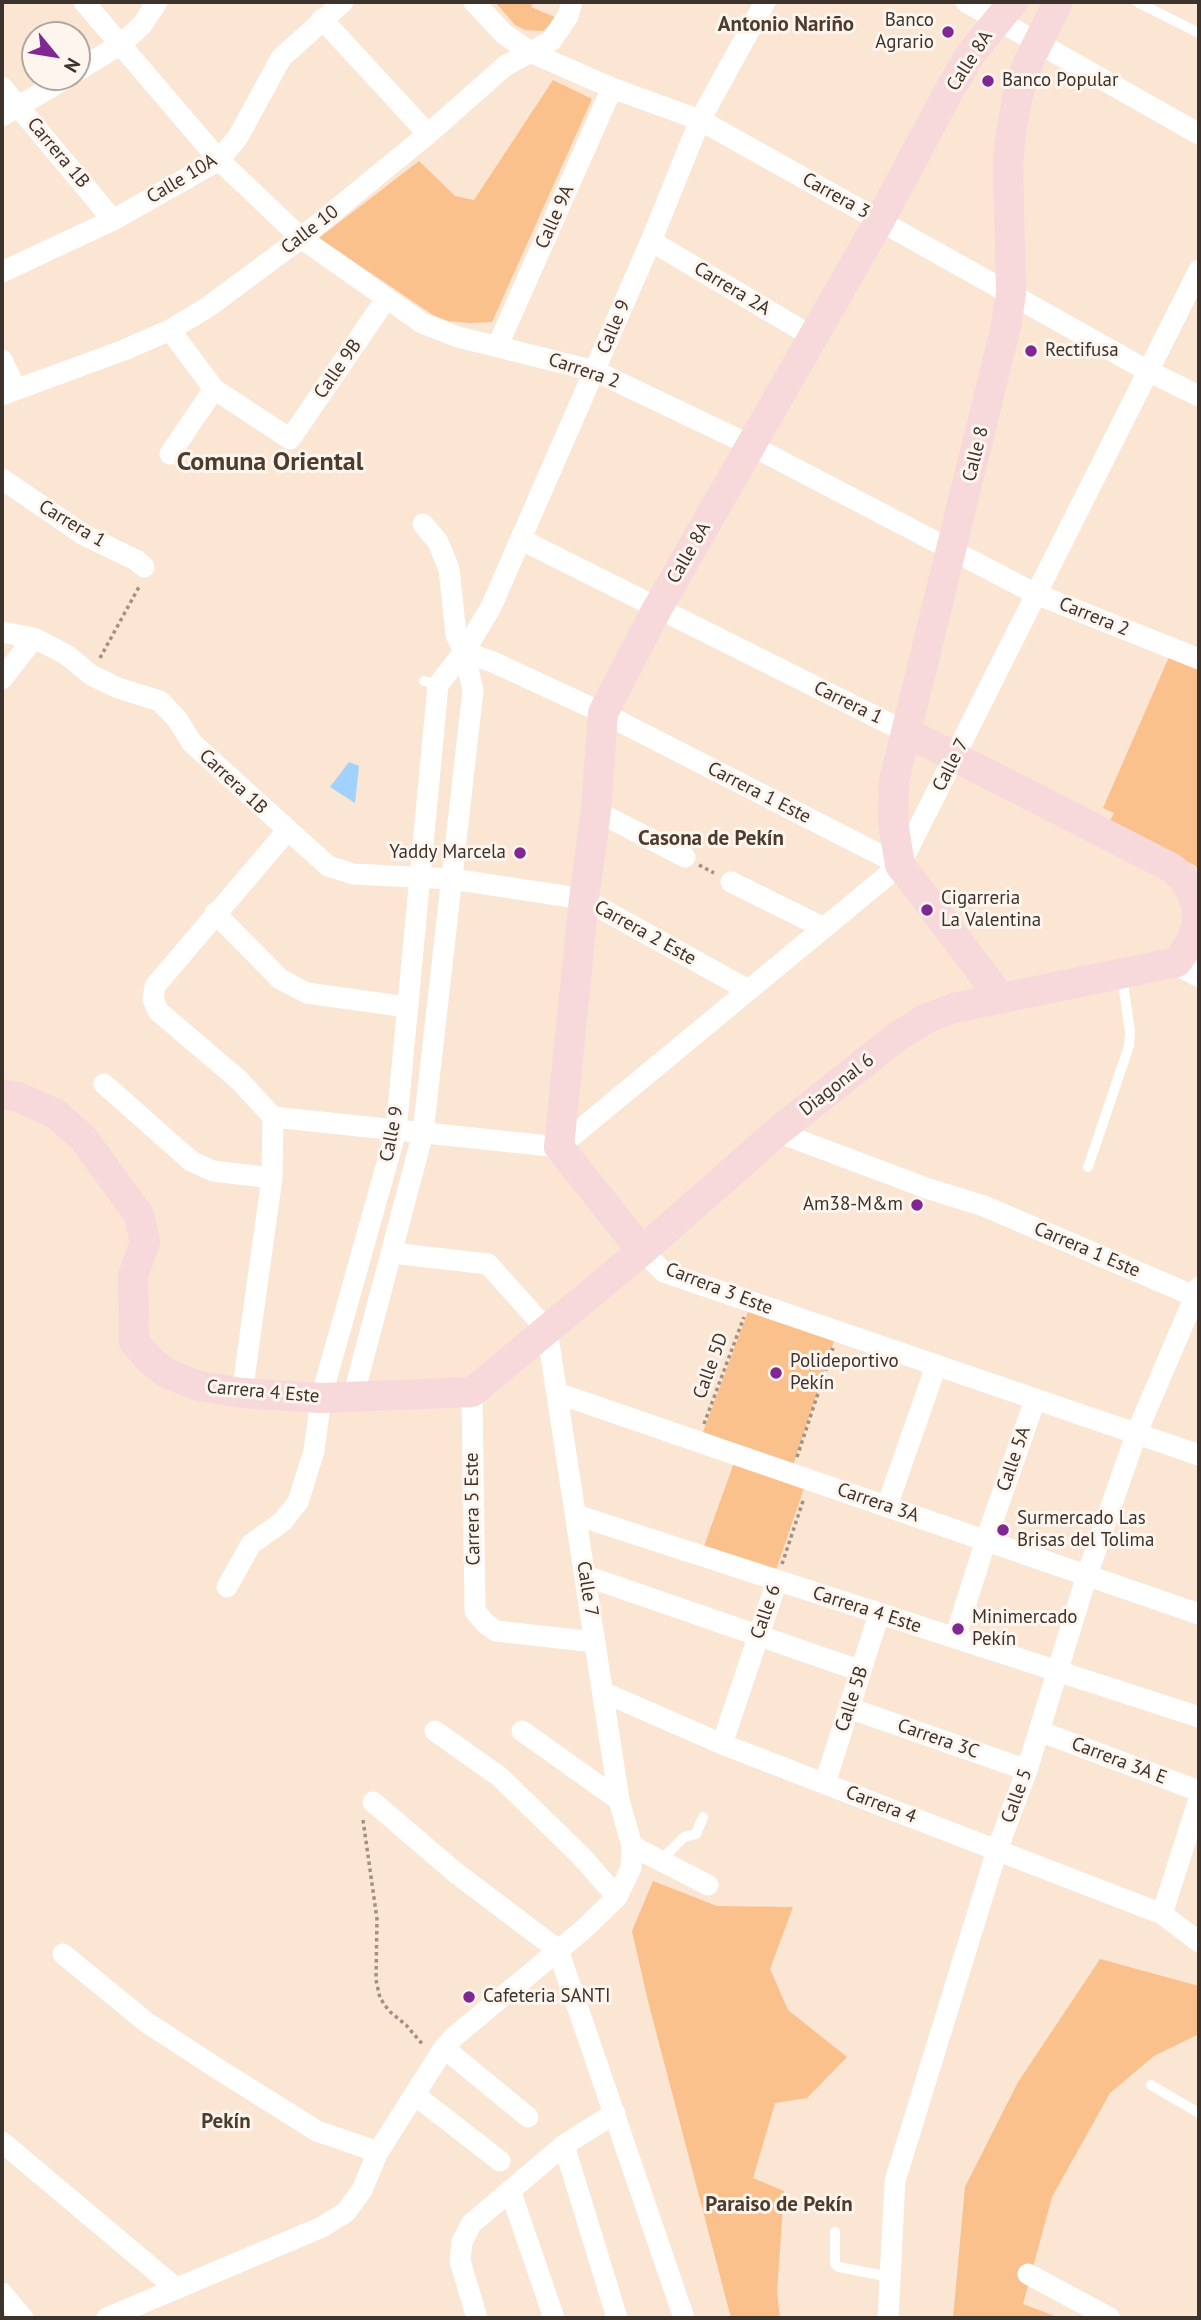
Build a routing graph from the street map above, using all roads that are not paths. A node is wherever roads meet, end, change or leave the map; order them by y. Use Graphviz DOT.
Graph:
graph roads {
  1 [pos="84,2"];
  2 [pos="157,2"];
  3 [pos="343,2"];
  4 [pos="474,2"];
  5 [pos="572,2"];
  6 [pos="765,2"];
  7 [pos="966,2"];
  8 [pos="1058,2"];
  9 [pos="1137,2"];
  10 [pos="1006,10"];
  11 [pos="322,19"];
  12 [pos="1199,33"];
  13 [pos="1038,41"];
  14 [pos="121,44"];
  15 [pos="530,52"];
  16 [pos="91,62"];
  17 [pos="2,87"];
  18 [pos="612,88"];
  19 [pos="45,91"];
  20 [pos="11,111"];
  21 [pos="700,120"];
  22 [pos="428,134"];
  23 [pos="1199,134"];
  24 [pos="219,160"];
  25 [pos="113,220"];
  26 [pos="880,220"];
  27 [pos="301,238"];
  28 [pos="652,241"];
  29 [pos="4,267"];
  30 [pos="1199,270"];
  31 [pos="1011,294"];
  32 [pos="386,299"];
  33 [pos="170,330"];
  34 [pos="813,337"];
  35 [pos="498,345"];
  36 [pos="2,360"];
  37 [pos="1149,370"];
  38 [pos="596,371"];
  39 [pos="214,389"];
  40 [pos="9,392"];
  41 [pos="1199,396"];
  42 [pos="752,446"];
  43 [pos="170,454"];
  44 [pos="2,479"];
  45 [pos="423,524"];
  46 [pos="522,540"];
  47 [pos="952,550"];
  48 [pos="145,567"];
  49 [pos="1036,594"];
  50 [pos="657,609"];
  51 [pos="2,632"];
  52 [pos="34,638"];
  53 [pos="464,652"];
  54 [pos="1199,659"];
  55 [pos="2,679"];
  56 [pos="603,713"];
  57 [pos="906,732"];
  58 [pos="955,757"];
  59 [pos="596,811"];
  60 [pos="287,831"];
  61 [pos="685,857"];
  62 [pos="900,865"];
  63 [pos="1172,868"];
  64 [pos="420,876"];
  65 [pos="452,879"];
  66 [pos="731,882"];
  67 [pos="584,899"];
  68 [pos="215,914"];
  69 [pos="824,928"];
  70 [pos="1188,968"];
  71 [pos="1122,973"];
  72 [pos="748,990"];
  73 [pos="1002,999"];
  74 [pos="407,1007"];
  75 [pos="104,1084"];
  76 [pos="2,1092"];
  77 [pos="273,1116"];
  78 [pos="396,1131"];
  79 [pos="777,1132"];
  80 [pos="424,1133"];
  81 [pos="559,1147"];
  82 [pos="1088,1167"];
  83 [pos="272,1178"];
  84 [pos="642,1251"];
  85 [pos="392,1253"];
  86 [pos="1198,1294"];
  87 [pos="547,1330"];
  88 [pos="936,1366"];
  89 [pos="472,1392"];
  90 [pos="242,1393"];
  91 [pos="557,1393"];
  92 [pos="353,1397"];
  93 [pos="321,1398"];
  94 [pos="1035,1400"];
  95 [pos="1137,1432"];
  96 [pos="1199,1455"];
  97 [pos="887,1506"];
  98 [pos="576,1515"];
  99 [pos="986,1540"];
  100 [pos="1087,1575"];
  101 [pos="586,1576"];
  102 [pos="777,1581"];
  103 [pos="227,1587"];
  104 [pos="879,1614"];
  105 [pos="1199,1614"];
  106 [pos="757,1636"];
  107 [pos="955,1638"];
  108 [pos="595,1642"];
  109 [pos="861,1671"];
  110 [pos="1059,1672"];
  111 [pos="603,1692"];
  112 [pos="849,1708"];
  113 [pos="1199,1717"];
  114 [pos="435,1731"];
  115 [pos="522,1731"];
  116 [pos="1039,1731"];
  117 [pos="722,1744"];
  118 [pos="1027,1770"];
  119 [pos="825,1783"];
  120 [pos="1199,1791"];
  121 [pos="1199,1799"];
  122 [pos="620,1800"];
  123 [pos="373,1802"];
  124 [pos="704,1817"];
  125 [pos="632,1846"];
  126 [pos="997,1850"];
  127 [pos="660,1861"];
  128 [pos="708,1885"];
  129 [pos="617,1897"];
  130 [pos="1162,1914"];
  131 [pos="1199,1942"];
  132 [pos="558,1950"];
  133 [pos="64,1954"];
  134 [pos="439,2055"];
  135 [pos="1151,2085"];
  136 [pos="415,2095"];
  137 [pos="615,2113"];
  138 [pos="1199,2113"];
  139 [pos="528,2117"];
  140 [pos="2,2142"];
  141 [pos="564,2145"];
  142 [pos="378,2152"];
  143 [pos="500,2161"];
  144 [pos="510,2190"];
  145 [pos="835,2232"];
  146 [pos="1028,2274"];
  147 [pos="890,2277"];
  148 [pos="177,2288"];
  149 [pos="2,2293"];
  150 [pos="23,2318"];
  151 [pos="107,2318"];
  152 [pos="477,2318"];
  153 [pos="554,2318"];
  154 [pos="617,2318"];
  155 [pos="684,2318"];
  156 [pos="888,2318"];
  157 [pos="1110,2318"];
  1 -- 14 [label="street, Carrera 2"];
  2 -- 14 [label="street"];
  3 -- 11 [label="street, Calle 10A"];
  4 -- 15 [label="street, Carrera 3"];
  5 -- 15 [label="street, Calle 10"];
  6 -- 21 [label="street, Calle 9"];
  7 -- 10 [label="street"];
  8 -- 13 [label="main road, Calle 8"];
  9 -- 12 [label="lane"];
  10 -- 13 [label="street"];
  10 -- 26 [label="main road, Calle 8A"];
  11 -- 22 [label="street"];
  11 -- 24 [label="street, Calle 10A"];
  13 -- 23 [label="street"];
  13 -- 31 [label="main road, Calle 8"];
  14 -- 16 [label="street"];
  14 -- 24 [label="street, Carrera 2"];
  15 -- 18 [label="street, Carrera 3"];
  15 -- 22 [label="street, Calle 10"];
  17 -- 20 [label="street, Carrera 1B"];
  18 -- 21 [label="street, Carrera 3"];
  18 -- 35 [label="street, Calle 9A"];
  19 -- 20 [label="street"];
  20 -- 25 [label="street, Carrera 1B"];
  21 -- 26 [label="street, Carrera 3"];
  21 -- 28 [label="street, Calle 9"];
  22 -- 27 [label="street, Calle 10"];
  24 -- 25 [label="street, Calle 10A"];
  24 -- 27 [label="street, Carrera 2"];
  25 -- 29 [label="street, Calle 10A"];
  26 -- 31 [label="street, Carrera 3"];
  26 -- 34 [label="main road, Calle 8A"];
  27 -- 32 [label="street, Carrera 2"];
  27 -- 33 [label="street, Calle 10"];
  28 -- 34 [label="street, Carrera 2A"];
  28 -- 38 [label="street, Calle 9"];
  30 -- 37 [label="street, Calle 7"];
  31 -- 37 [label="street, Carrera 3"];
  31 -- 47 [label="main road, Calle 8"];
  32 -- 35 [label="street, Carrera 2"];
  32 -- 39 [label="street, Calle 9B"];
  33 -- 39 [label="street"];
  33 -- 40 [label="street, Calle 10"];
  34 -- 42 [label="main road, Calle 8A"];
  35 -- 38 [label="street, Carrera 2"];
  36 -- 40 [label="street"];
  37 -- 41 [label="street, Carrera 3"];
  37 -- 49 [label="street, Calle 7"];
  38 -- 42 [label="street, Carrera 2"];
  38 -- 46 [label="street, Calle 9"];
  39 -- 43 [label="street"];
  42 -- 47 [label="street, Carrera 2"];
  42 -- 50 [label="main road, Calle 8A"];
  44 -- 48 [label="street, Carrera 1"];
  45 -- 53 [label="street"];
  46 -- 50 [label="street, Carrera 1"];
  46 -- 53 [label="street, Calle 9"];
  47 -- 49 [label="street, Carrera 2"];
  47 -- 57 [label="main road, Calle 8"];
  49 -- 54 [label="street, Carrera 2"];
  49 -- 58 [label="street, Calle 7"];
  50 -- 56 [label="main road, Calle 8A"];
  50 -- 57 [label="street, Carrera 1"];
  51 -- 52 [label="street, Carrera 1B"];
  52 -- 55 [label="street"];
  52 -- 60 [label="street, Carrera 1B"];
  53 -- 56 [label="street, Carrera 1 Este"];
  53 -- 64 [label="street, Calle 9"];
  53 -- 65 [label="street, Calle 9"];
  56 -- 59 [label="main road, Calle 8A"];
  56 -- 62 [label="street, Carrera 1 Este"];
  57 -- 58 [label="main road, Carrera 1"];
  57 -- 62 [label="main road, Calle 8"];
  58 -- 62 [label="street, Calle 7"];
  58 -- 63 [label="main road, Carrera 1"];
  59 -- 61 [label="street"];
  59 -- 67 [label="main road, Calle 8A"];
  60 -- 64 [label="street, Carrera 1B"];
  60 -- 68 [label="street"];
  62 -- 69 [label="street, Calle 7"];
  62 -- 73 [label="main road, Carrera 1 Este"];
  63 -- 70 [label="main road, Diagonal 6"];
  64 -- 65 [label="street, Carrera 1B"];
  64 -- 74 [label="street, Calle 9"];
  65 -- 67 [label="street, Carrera 2 Este"];
  65 -- 80 [label="street, Calle 9"];
  66 -- 69 [label="street"];
  67 -- 72 [label="street, Carrera 2 Este"];
  67 -- 81 [label="main road, Calle 8A"];
  68 -- 74 [label="street"];
  68 -- 77 [label="street"];
  69 -- 72 [label="street, Calle 7"];
  70 -- 71 [label="main road, Diagonal 6"];
  71 -- 73 [label="main road, Diagonal 6"];
  71 -- 82 [label="lane"];
  72 -- 81 [label="street, Calle 7"];
  73 -- 79 [label="main road, Diagonal 6"];
  74 -- 78 [label="street, Calle 9"];
  75 -- 83 [label="street"];
  76 -- 90 [label="main road, Carrera 4 Este"];
  77 -- 78 [label="street"];
  77 -- 83 [label="street"];
  78 -- 80 [label="street"];
  78 -- 93 [label="street, Calle 9"];
  79 -- 84 [label="main road, Diagonal 6"];
  79 -- 86 [label="street, Carrera 1 Este"];
  80 -- 81 [label="street"];
  80 -- 85 [label="street, Calle 9"];
  81 -- 84 [label="main road, Carrera 3 Este"];
  83 -- 90 [label="street"];
  84 -- 87 [label="main road, Diagonal 6"];
  84 -- 88 [label="street, Carrera 3 Este"];
  85 -- 87 [label="street"];
  85 -- 92 [label="street, Calle 9"];
  86 -- 95 [label="street, Calle 5"];
  87 -- 89 [label="main road, Diagonal 6"];
  87 -- 91 [label="street, Calle 7"];
  88 -- 94 [label="street, Carrera 3 Este"];
  88 -- 97 [label="street"];
  89 -- 92 [label="main road, Carrera 4 Este"];
  89 -- 108 [label="street, Carrera 5 Este"];
  90 -- 93 [label="main road, Carrera 4 Este"];
  91 -- 97 [label="street, Carrera 3A"];
  91 -- 98 [label="street, Calle 7"];
  92 -- 93 [label="main road, Carrera 4 Este"];
  93 -- 103 [label="street, Calle 9"];
  94 -- 95 [label="street, Carrera 3 Este"];
  94 -- 99 [label="street, Calle 5A"];
  95 -- 96 [label="street, Carrera 3 Este"];
  95 -- 100 [label="street, Calle 5"];
  97 -- 99 [label="street, Carrera 3A"];
  98 -- 101 [label="street, Calle 7"];
  98 -- 102 [label="street, Carrera 4 Este"];
  99 -- 100 [label="street, Carrera 3A"];
  99 -- 107 [label="street, Calle 5A"];
  100 -- 105 [label="street, Carrera 3A"];
  100 -- 110 [label="street, Calle 5"];
  101 -- 106 [label="street"];
  101 -- 108 [label="street, Calle 7"];
  102 -- 104 [label="street, Carrera 4 Este"];
  102 -- 106 [label="street, Calle 6"];
  104 -- 107 [label="street, Carrera 4 Este"];
  104 -- 109 [label="street, Calle 5B"];
  106 -- 109 [label="street"];
  106 -- 117 [label="street, Calle 6"];
  107 -- 110 [label="street, Carrera 4 Este"];
  108 -- 111 [label="street, Calle 7"];
  109 -- 112 [label="street, Calle 5B"];
  110 -- 113 [label="street, Carrera 4 Este"];
  110 -- 116 [label="street, Calle 5"];
  111 -- 117 [label="street, Carrera 4"];
  111 -- 122 [label="street, Calle 7"];
  112 -- 118 [label="street, Carrera 3C"];
  112 -- 119 [label="street, Calle 5B"];
  114 -- 129 [label="street"];
  115 -- 122 [label="street"];
  116 -- 118 [label="street, Calle 5"];
  116 -- 120 [label="street, Carrera 3A E"];
  117 -- 119 [label="street, Carrera 4"];
  118 -- 126 [label="street, Calle 5"];
  119 -- 126 [label="street, Carrera 4"];
  121 -- 130 [label="street"];
  122 -- 125 [label="street, Calle 7"];
  123 -- 132 [label="street"];
  124 -- 127 [label="lane"];
  125 -- 127 [label="street"];
  125 -- 129 [label="street"];
  126 -- 130 [label="street, Carrera 4"];
  126 -- 147 [label="street, Calle 5"];
  127 -- 128 [label="street"];
  129 -- 132 [label="street"];
  130 -- 131 [label="street, Carrera 4"];
  132 -- 134 [label="street"];
  132 -- 137 [label="street"];
  133 -- 142 [label="street"];
  134 -- 136 [label="street"];
  134 -- 139 [label="street"];
  135 -- 138 [label="lane"];
  136 -- 142 [label="street"];
  136 -- 143 [label="street"];
  137 -- 141 [label="street"];
  137 -- 155 [label="street"];
  140 -- 148 [label="street"];
  141 -- 144 [label="street"];
  141 -- 154 [label="street"];
  142 -- 148 [label="street"];
  144 -- 152 [label="street"];
  144 -- 153 [label="street"];
  145 -- 147 [label="lane"];
  146 -- 157 [label="street"];
  147 -- 156 [label="street, Calle 5"];
  148 -- 151 [label="street"];
  149 -- 150 [label="street"];
}
